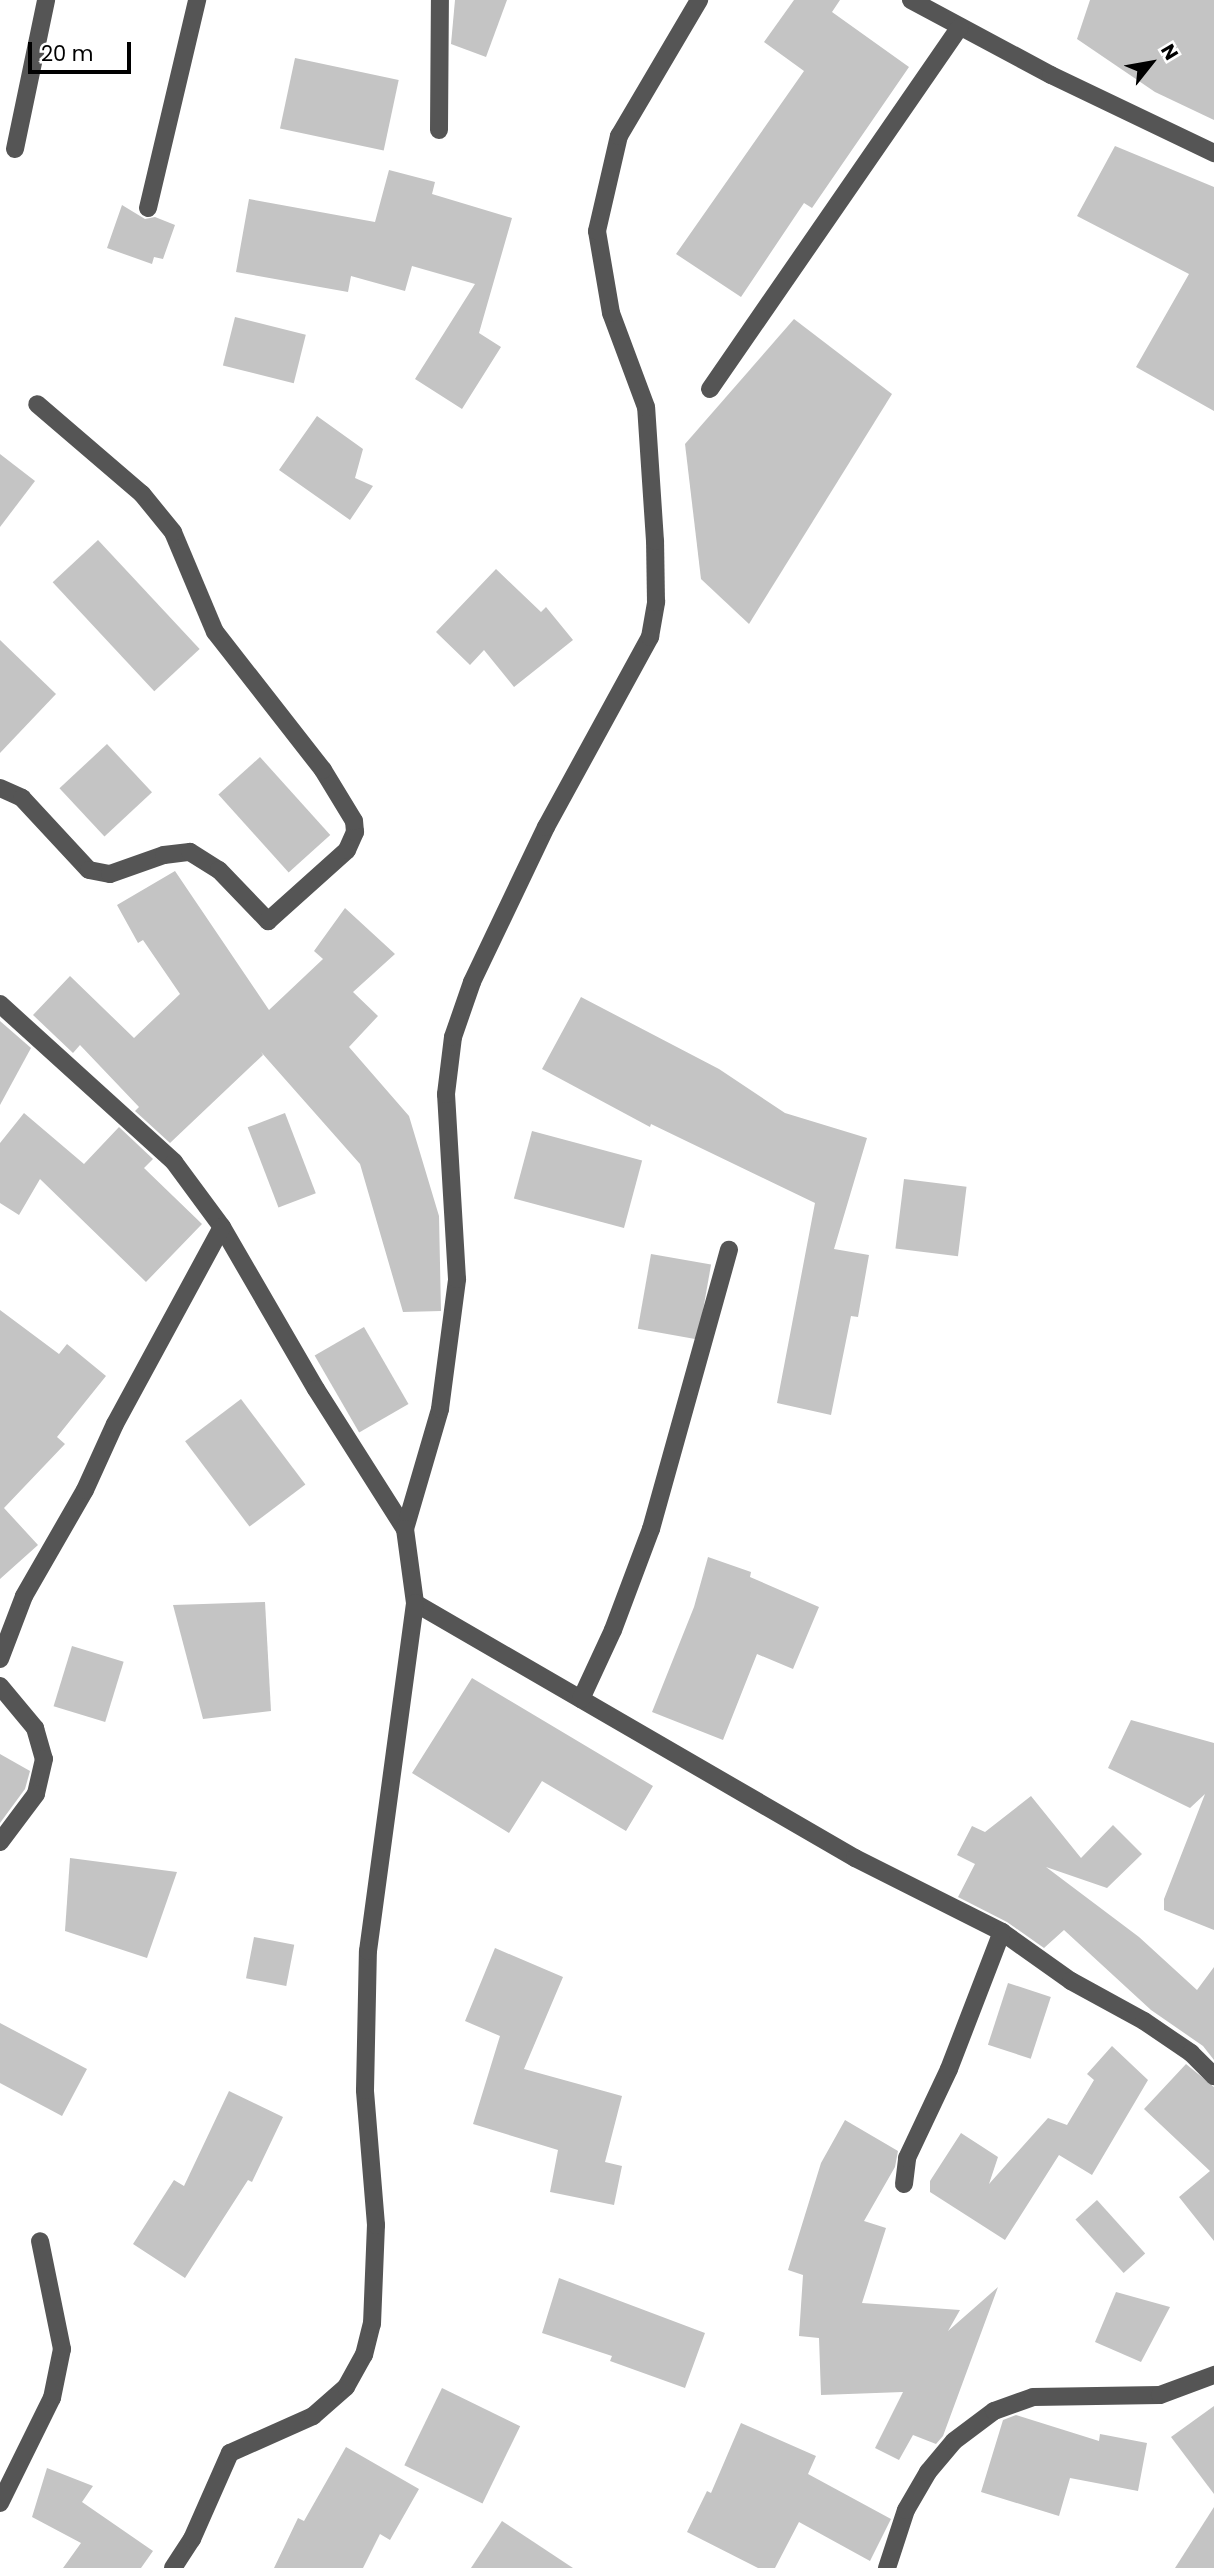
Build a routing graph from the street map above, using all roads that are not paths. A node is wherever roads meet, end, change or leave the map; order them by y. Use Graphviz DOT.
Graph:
graph roads {
  1 [pos="46,0"];
  2 [pos="197,0"];
  3 [pos="440,0"];
  4 [pos="699,0"];
  5 [pos="911,0"];
  6 [pos="960,27"];
  7 [pos="439,130"];
  8 [pos="15,149"];
  9 [pos="1214,153"];
  10 [pos="148,208"];
  11 [pos="710,389"];
  12 [pos="37,404"];
  13 [pos="0,788"];
  14 [pos="0,1004"];
  15 [pos="222,1227"];
  16 [pos="729,1250"];
  17 [pos="405,1529"];
  18 [pos="415,1603"];
  19 [pos="0,1659"];
  20 [pos="0,1686"];
  21 [pos="581,1699"];
  22 [pos="0,1842"];
  23 [pos="1002,1932"];
  24 [pos="1214,2076"];
  25 [pos="904,2184"];
  26 [pos="40,2241"];
  27 [pos="1214,2375"];
  28 [pos="0,2503"];
  29 [pos="173,2568"];
  30 [pos="887,2568"];
  1 -- 8 [label="street"];
  2 -- 10 [label="street"];
  3 -- 7 [label="street"];
  4 -- 17 [label="street"];
  5 -- 6 [label="street"];
  6 -- 9 [label="street"];
  6 -- 11 [label="street"];
  12 -- 13 [label="street"];
  14 -- 15 [label="street"];
  15 -- 17 [label="street"];
  15 -- 19 [label="street"];
  16 -- 21 [label="street"];
  17 -- 18 [label="street"];
  18 -- 21 [label="street"];
  18 -- 29 [label="street"];
  20 -- 22 [label="street"];
  21 -- 23 [label="street"];
  23 -- 24 [label="street"];
  23 -- 25 [label="street"];
  26 -- 28 [label="street"];
  27 -- 30 [label="street"];
}
